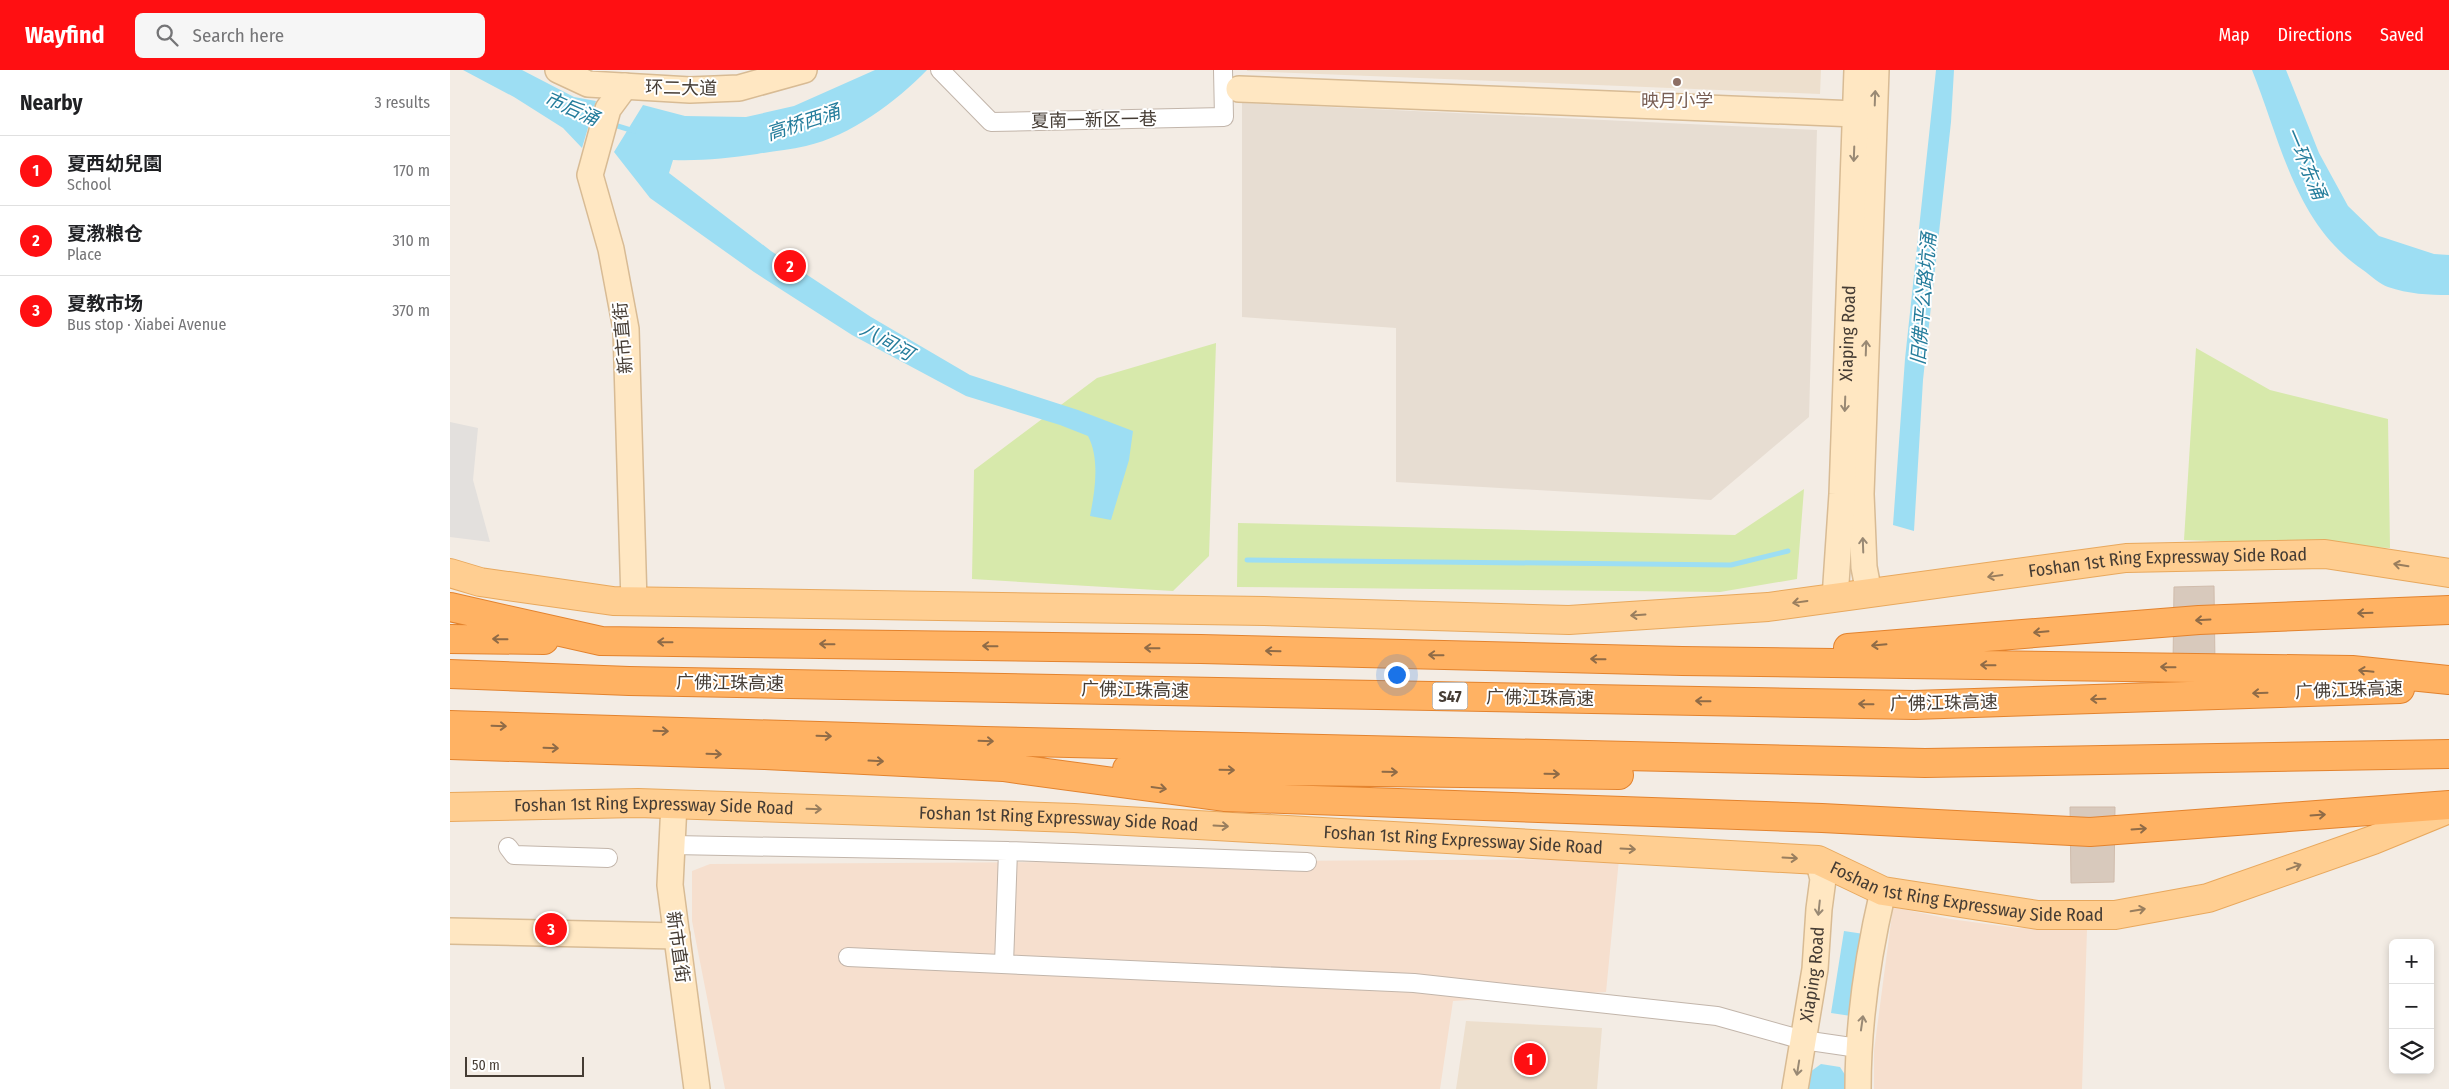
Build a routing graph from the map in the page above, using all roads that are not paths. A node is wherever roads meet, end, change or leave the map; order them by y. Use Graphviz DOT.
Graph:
graph roads {
  1 [pos="558,70"];
  2 [pos="804,70"];
  3 [pos="940,70"];
  4 [pos="1857,70"];
  5 [pos="1876,70"];
  6 [pos="1231,79"];
  7 [pos="609,80"];
  8 [pos="1856,114"];
  9 [pos="450,573"];
  10 [pos="2449,573"];
  11 [pos="1869,593"];
  12 [pos="1835,598"];
  13 [pos="634,602"];
  14 [pos="450,607"];
  15 [pos="2449,610"];
  16 [pos="450,639"];
  17 [pos="601,641"];
  18 [pos="1682,661"];
  19 [pos="450,674"];
  20 [pos="2449,680"];
  21 [pos="2449,687"];
  22 [pos="450,724"];
  23 [pos="450,745"];
  24 [pos="2449,754"];
  25 [pos="1861,762"];
  26 [pos="1003,767"];
  27 [pos="674,804"];
  28 [pos="2449,805"];
  29 [pos="450,807"];
  30 [pos="2449,809"];
  31 [pos="673,845"];
  32 [pos="508,847"];
  33 [pos="1008,851"];
  34 [pos="608,858"];
  35 [pos="1818,860"];
  36 [pos="1306,862"];
  37 [pos="1883,891"];
  38 [pos="450,932"];
  39 [pos="677,936"];
  40 [pos="848,957"];
  41 [pos="1004,964"];
  42 [pos="1803,1040"];
  43 [pos="1858,1048"];
  44 [pos="697,1089"];
  45 [pos="1795,1089"];
  46 [pos="1858,1089"];
  1 -- 7 [label="street, 环二大道"];
  2 -- 7 [label="street, 环二大道"];
  3 -- 6 [label="street, 夏南一新区一巷"];
  4 -- 8 [label="street, Xiaping Road"];
  11 -- 5 [label="street, Xiaping Road, one-way"];
  6 -- 8 [label="street"];
  7 -- 13 [label="street, 新市直街"];
  8 -- 12 [label="street, Xiaping Road, one-way"];
  9 -- 13 [label="main road, Foshan 1st Ring Expressway Side Road"];
  10 -- 11 [label="main road, Foshan 1st Ring Expressway Side Road, one-way"];
  11 -- 12 [label="main road, Foshan 1st Ring Expressway Side Road"];
  12 -- 13 [label="main road, Foshan 1st Ring Expressway Side Road, one-way"];
  14 -- 17 [label="highway"];
  15 -- 18 [label="highway, one-way"];
  17 -- 16 [label="highway, one-way"];
  18 -- 17 [label="highway, one-way"];
  20 -- 18 [label="highway, one-way"];
  21 -- 19 [label="highway, 广佛江珠高速 / S47, one-way"];
  22 -- 25 [label="highway, one-way"];
  23 -- 26 [label="highway, one-way"];
  24 -- 25 [label="highway"];
  26 -- 25 [label="highway, one-way"];
  26 -- 28 [label="highway, one-way"];
  27 -- 29 [label="main road, Foshan 1st Ring Expressway Side Road"];
  27 -- 31 [label="street, 新市直街"];
  27 -- 35 [label="main road, Foshan 1st Ring Expressway Side Road, one-way"];
  37 -- 30 [label="main road, Foshan 1st Ring Expressway Side Road, one-way"];
  31 -- 33 [label="street"];
  31 -- 39 [label="street, 新市直街"];
  32 -- 34 [label="street"];
  33 -- 36 [label="street"];
  33 -- 41 [label="street"];
  35 -- 37 [label="main road, Foshan 1st Ring Expressway Side Road"];
  35 -- 42 [label="street, Xiaping Road, one-way"];
  43 -- 37 [label="street, one-way"];
  38 -- 39 [label="street"];
  39 -- 44 [label="street, 新市直街"];
  40 -- 41 [label="street"];
  41 -- 42 [label="street"];
  42 -- 43 [label="street"];
  42 -- 45 [label="street, Xiaping Road, one-way"];
  43 -- 46 [label="street"];
}
